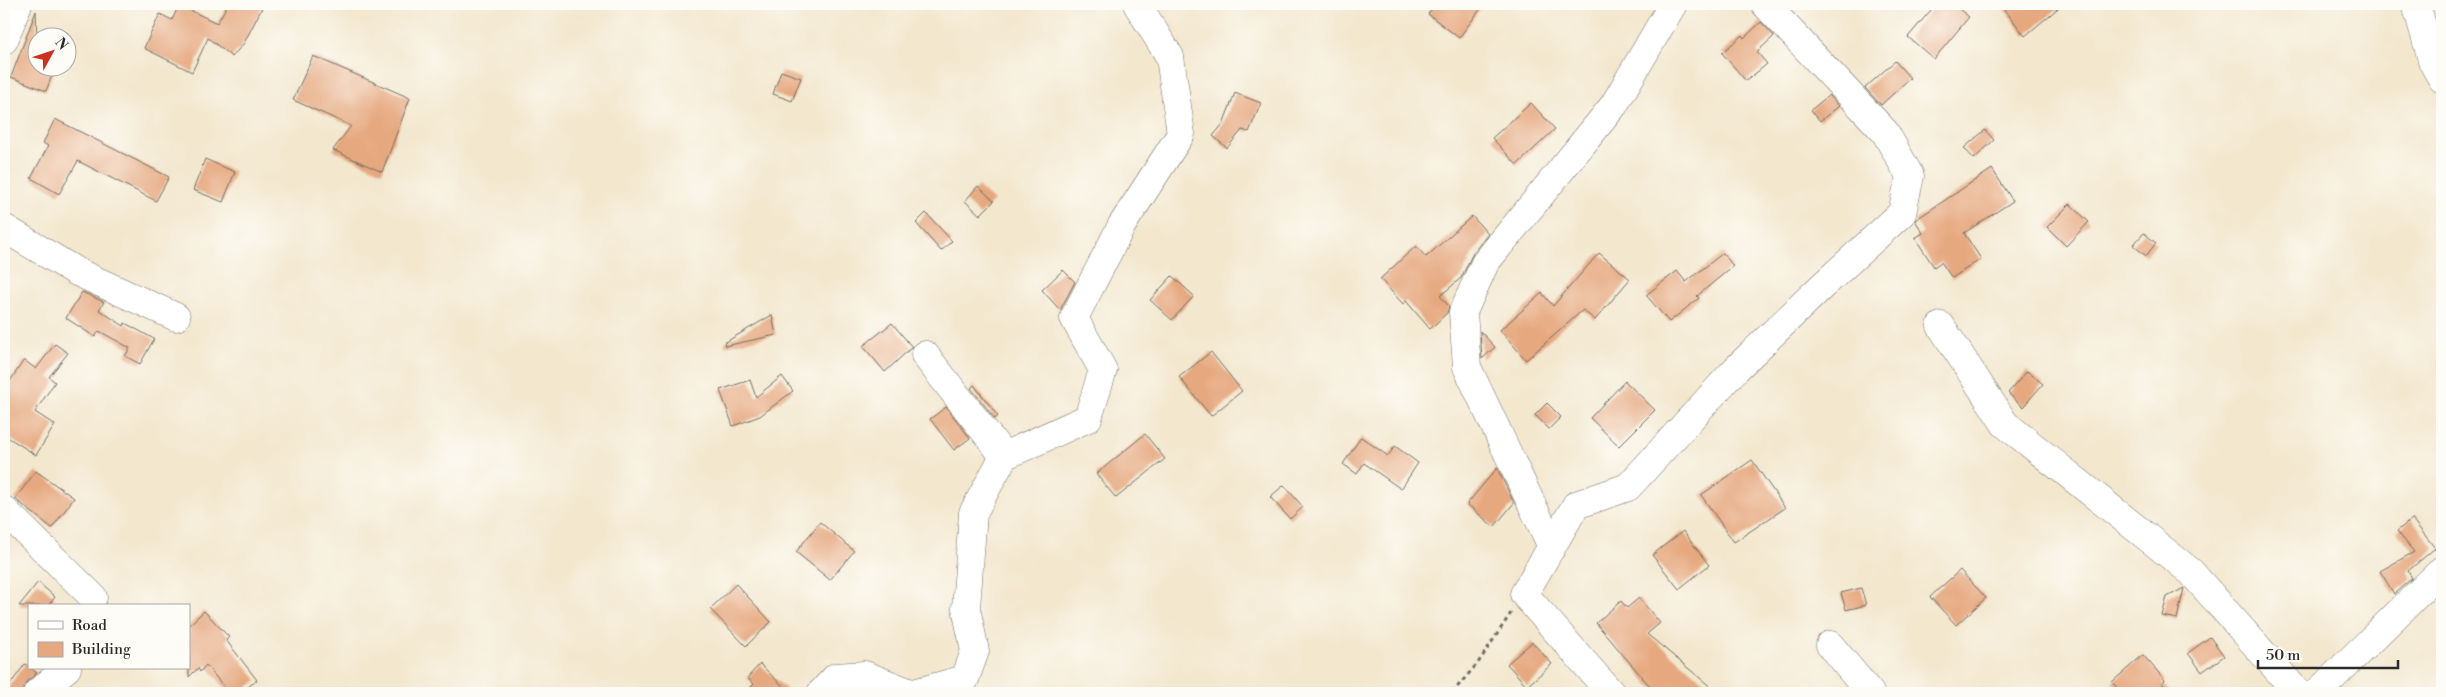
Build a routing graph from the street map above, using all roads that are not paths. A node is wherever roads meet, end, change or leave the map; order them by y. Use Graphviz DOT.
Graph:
graph roads {
  1 [pos="18,4"];
  2 [pos="1137,4"];
  3 [pos="1673,4"];
  4 [pos="1765,4"];
  5 [pos="2416,4"];
  6 [pos="4,40"];
  7 [pos="2442,79"];
  8 [pos="4,228"];
  9 [pos="176,317"];
  10 [pos="1941,326"];
  11 [pos="925,355"];
  12 [pos="1004,456"];
  13 [pos="4,510"];
  14 [pos="1552,547"];
  15 [pos="2442,570"];
  16 [pos="93,597"];
  17 [pos="1830,645"];
  18 [pos="65,670"];
  19 [pos="37,693"];
  20 [pos="821,693"];
  21 [pos="913,693"];
  22 [pos="1611,693"];
  23 [pos="1870,693"];
  24 [pos="2298,693"];
  25 [pos="2317,693"];
  1 -- 6 [label="street"];
  2 -- 12 [label="street"];
  3 -- 14 [label="street"];
  4 -- 14 [label="street"];
  5 -- 7 [label="street"];
  8 -- 9 [label="street"];
  10 -- 24 [label="street"];
  11 -- 12 [label="street"];
  12 -- 21 [label="street"];
  13 -- 16 [label="street"];
  14 -- 22 [label="street"];
  15 -- 25 [label="street"];
  17 -- 23 [label="street"];
  18 -- 19 [label="street"];
  20 -- 21 [label="street"];
}
